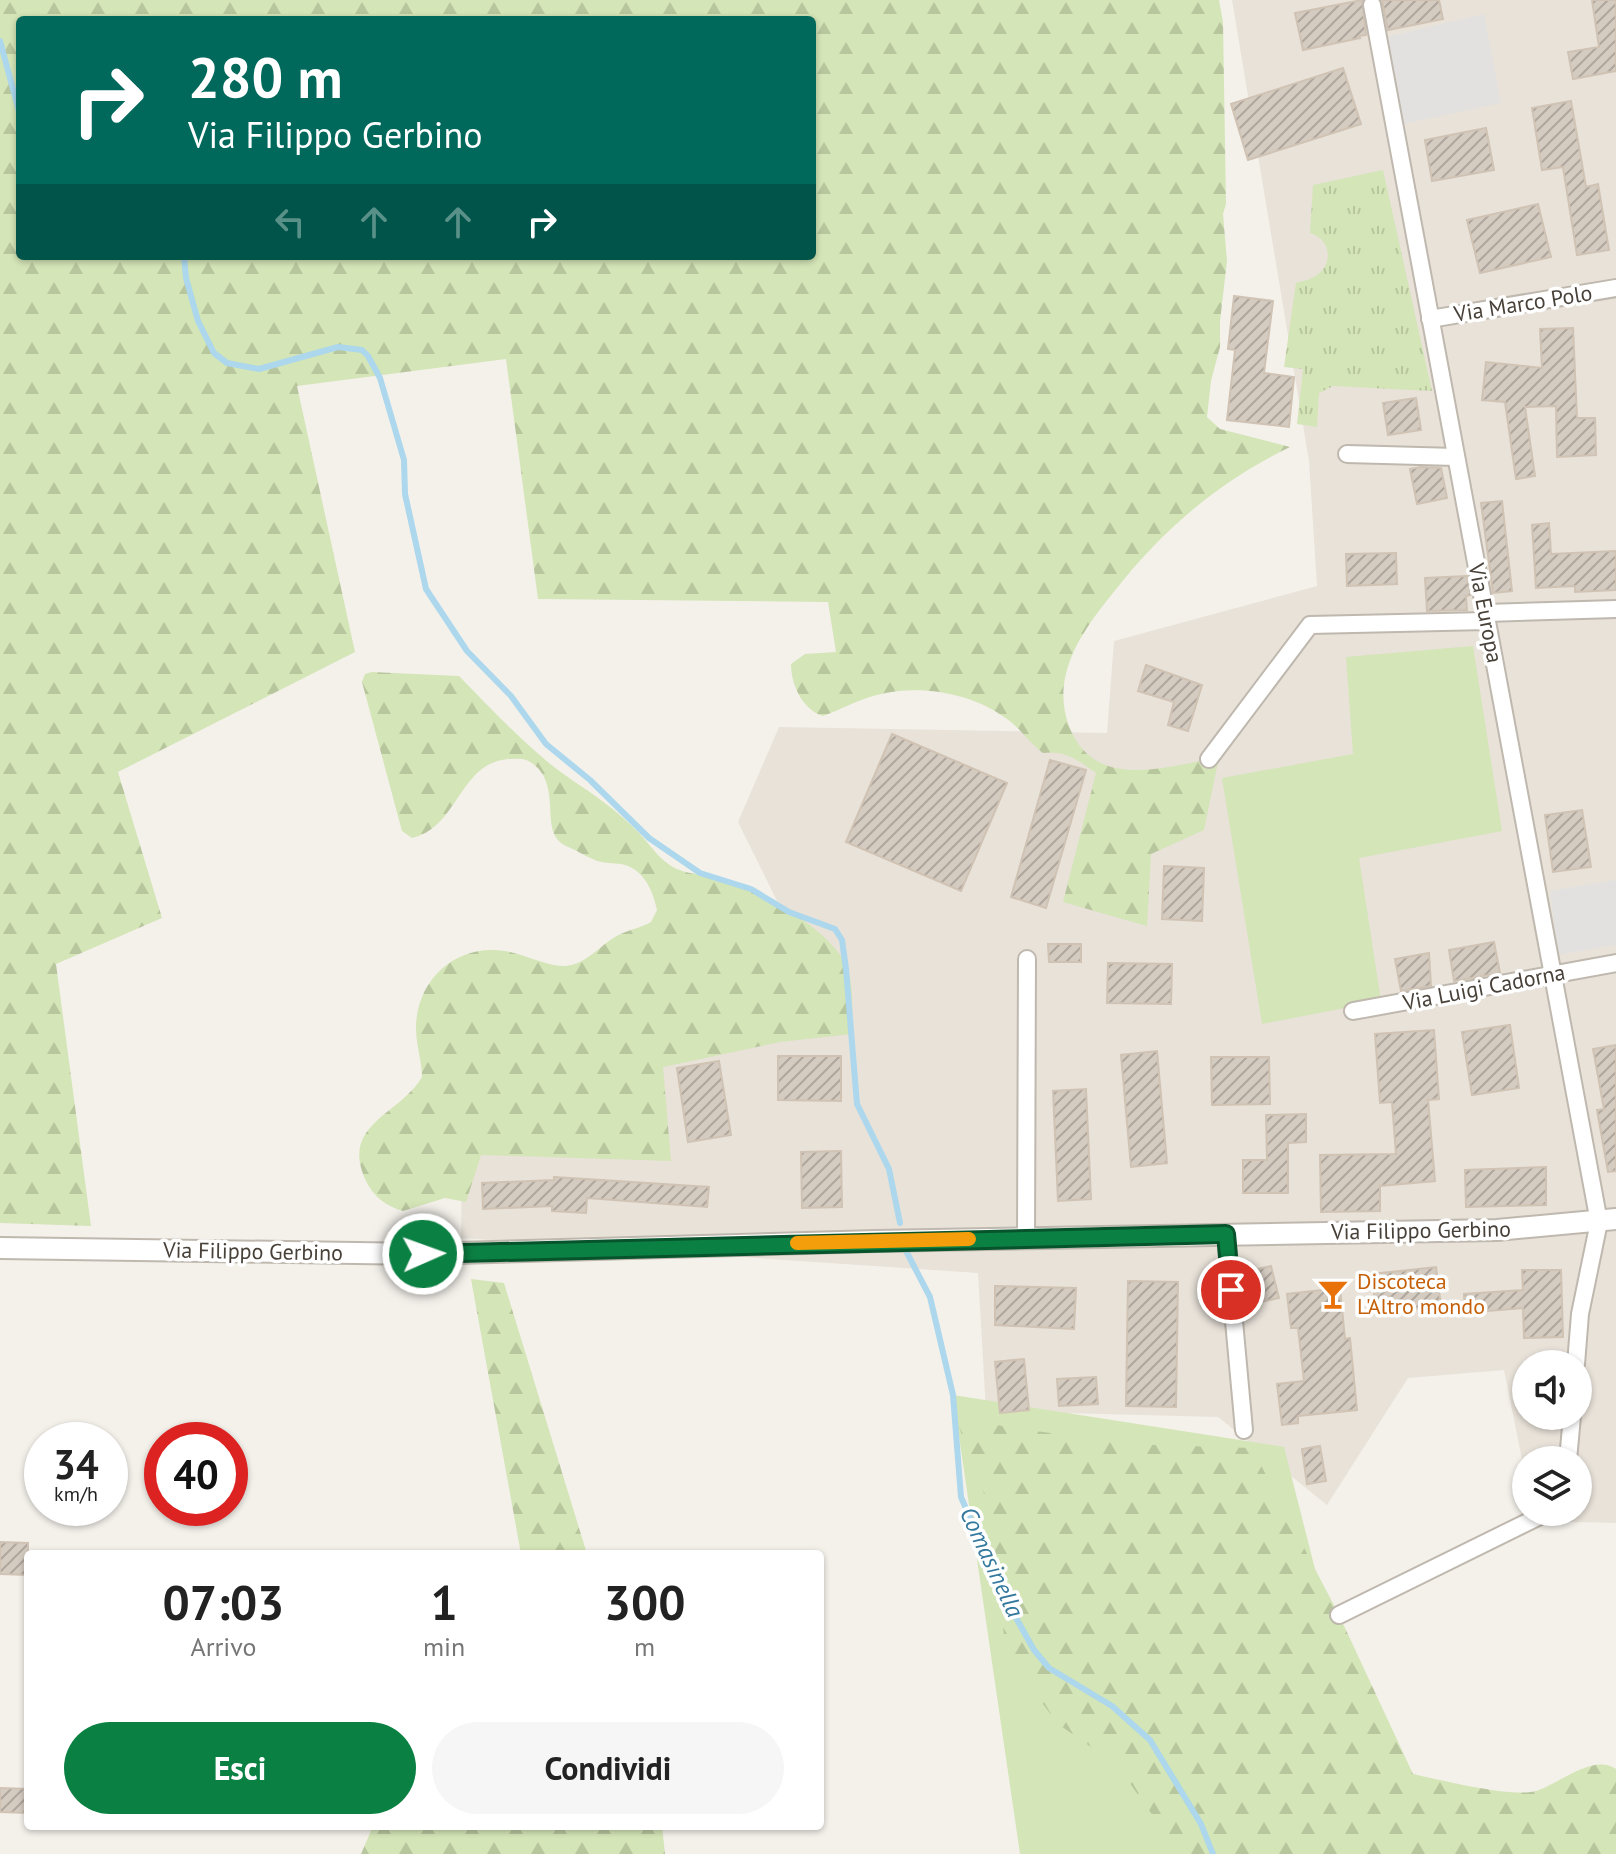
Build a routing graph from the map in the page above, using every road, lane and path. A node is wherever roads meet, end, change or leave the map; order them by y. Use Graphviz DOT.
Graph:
graph roads {
  1 [pos="1372,5"];
  2 [pos="1616,288"];
  3 [pos="1430,319"];
  4 [pos="1347,454"];
  5 [pos="1456,457"];
  6 [pos="1616,609"];
  7 [pos="1486,617"];
  8 [pos="1209,759"];
  9 [pos="1027,959"];
  10 [pos="1616,963"];
  11 [pos="1553,974"];
  12 [pos="1353,1011"];
  13 [pos="1608,1221"];
  14 [pos="1226,1234"];
  15 [pos="1026,1238"];
  16 [pos="0,1248"];
  17 [pos="1577,1350"];
  18 [pos="1244,1430"];
  19 [pos="1520,1526"];
  20 [pos="1339,1615"];
  1 -- 3 [label="street, Via Europa"];
  2 -- 3 [label="street, Via Marco Polo"];
  3 -- 5 [label="street, Via Europa"];
  4 -- 5 [label="street"];
  5 -- 7 [label="street, Via Europa"];
  6 -- 7 [label="street"];
  7 -- 8 [label="street"];
  7 -- 11 [label="street, Via Europa"];
  9 -- 15 [label="street"];
  10 -- 11 [label="street, Via Luigi Cadorna"];
  11 -- 12 [label="street, Via Luigi Cadorna"];
  11 -- 13 [label="street, Via Europa"];
  13 -- 14 [label="street, Via Filippo Gerbino"];
  13 -- 17 [label="street"];
  14 -- 15 [label="street, Via Filippo Gerbino"];
  14 -- 18 [label="street"];
  15 -- 16 [label="street, Via Filippo Gerbino"];
  19 -- 20 [label="street"];
}
